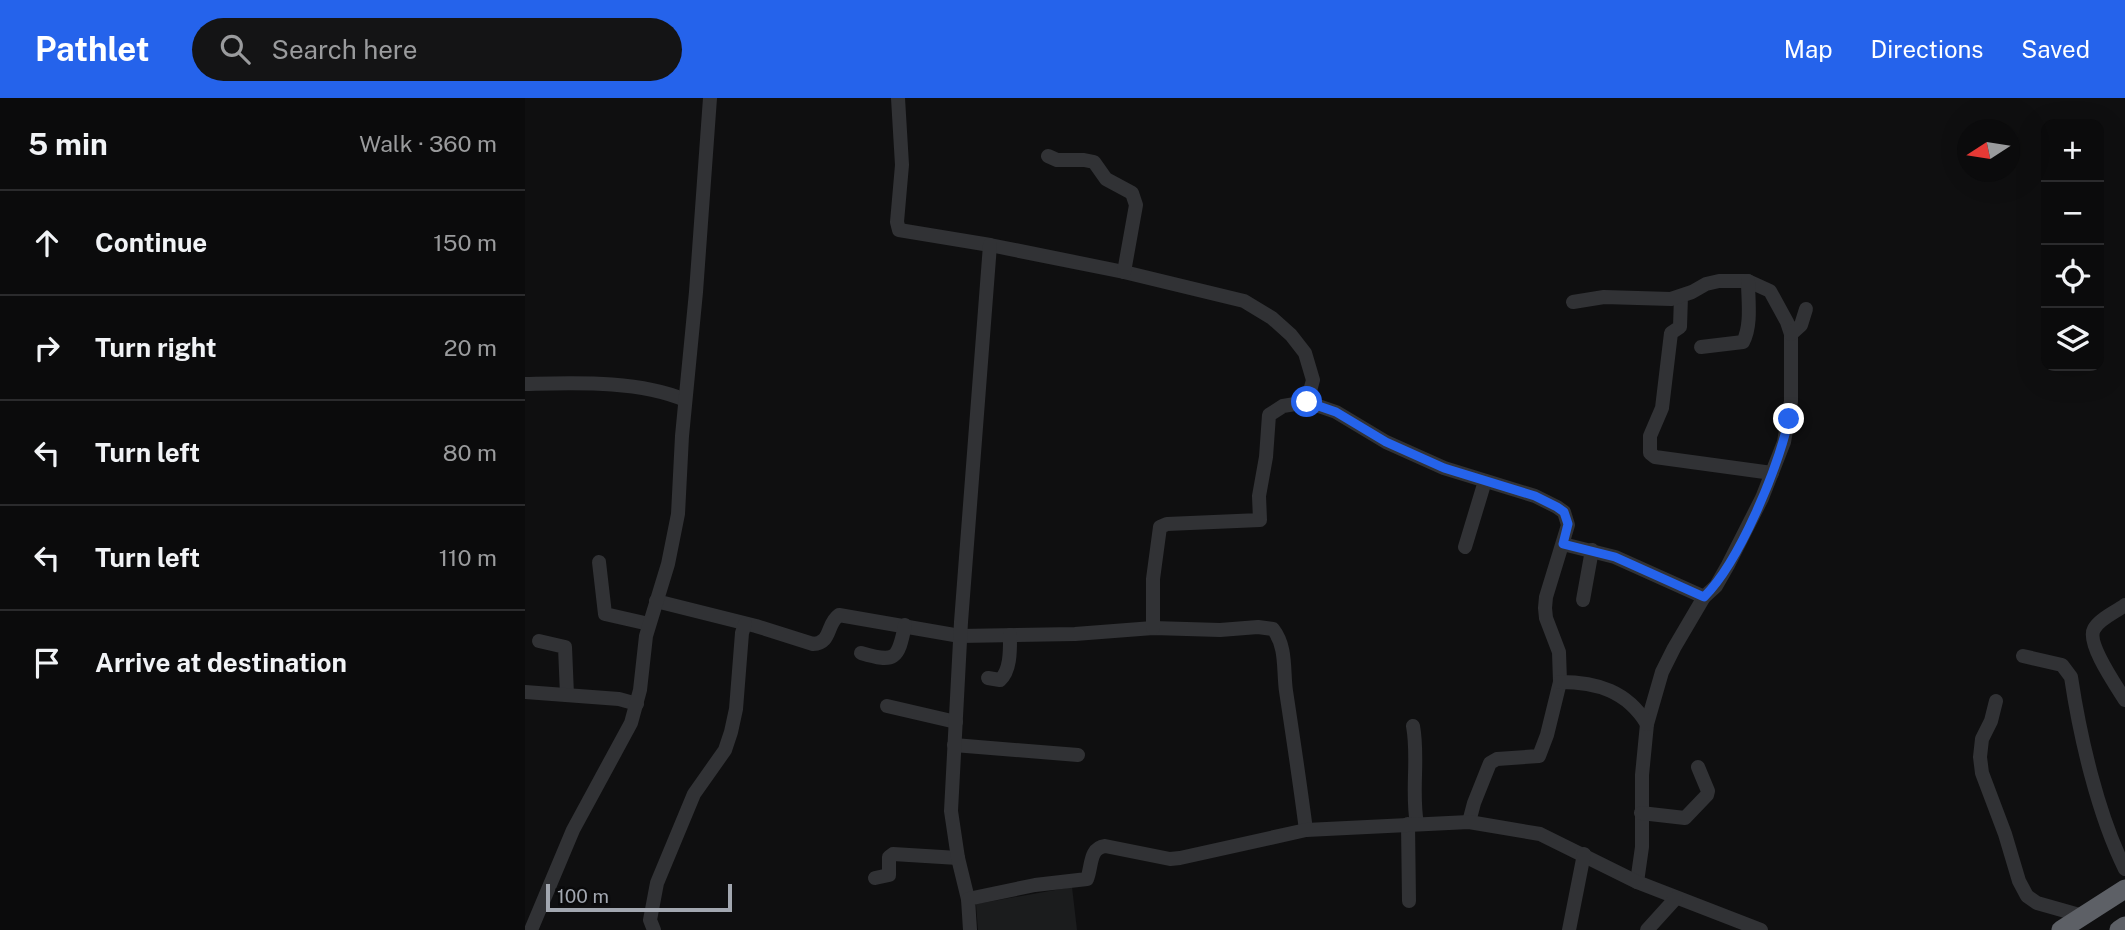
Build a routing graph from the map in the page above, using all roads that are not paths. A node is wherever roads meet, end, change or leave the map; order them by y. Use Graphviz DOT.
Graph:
graph roads {
  1 [pos="710,98"];
  2 [pos="898,98"];
  3 [pos="1048,156"];
  4 [pos="990,245"];
  5 [pos="1123,272"];
  6 [pos="1748,281"];
  7 [pos="1681,296"];
  8 [pos="1573,302"];
  9 [pos="1805,309"];
  10 [pos="1791,334"];
  11 [pos="1701,347"];
  12 [pos="525,384"];
  13 [pos="685,400"];
  14 [pos="1307,402"];
  15 [pos="1772,473"];
  16 [pos="1485,481"];
  17 [pos="1563,544"];
  18 [pos="1465,547"];
  19 [pos="1592,550"];
  20 [pos="599,562"];
  21 [pos="1704,597"];
  22 [pos="1583,600"];
  23 [pos="656,601"];
  24 [pos="2125,605"];
  25 [pos="649,624"];
  26 [pos="745,624"];
  27 [pos="905,625"];
  28 [pos="1153,628"];
  29 [pos="1010,635"];
  30 [pos="960,636"];
  31 [pos="539,641"];
  32 [pos="861,653"];
  33 [pos="2023,656"];
  34 [pos="988,678"];
  35 [pos="1560,682"];
  36 [pos="525,692"];
  37 [pos="567,695"];
  38 [pos="2125,700"];
  39 [pos="1996,701"];
  40 [pos="637,704"];
  41 [pos="887,706"];
  42 [pos="956,722"];
  43 [pos="1647,724"];
  44 [pos="1413,726"];
  45 [pos="954,745"];
  46 [pos="1078,755"];
  47 [pos="1698,766"];
  48 [pos="1641,813"];
  49 [pos="1469,822"];
  50 [pos="1413,824"];
  51 [pos="1306,830"];
  52 [pos="1584,854"];
  53 [pos="958,858"];
  54 [pos="2125,870"];
  55 [pos="875,878"];
  56 [pos="1637,881"];
  57 [pos="2125,889"];
  58 [pos="1676,898"];
  59 [pos="968,899"];
  60 [pos="1409,901"];
  61 [pos="2083,916"];
  62 [pos="2125,926"];
  63 [pos="531,930"];
  64 [pos="654,930"];
  65 [pos="970,930"];
  66 [pos="1569,930"];
  67 [pos="1647,930"];
  68 [pos="1761,930"];
  69 [pos="2061,930"];
  70 [pos="2119,930"];
  1 -- 13 [label="street"];
  2 -- 4 [label="street"];
  3 -- 5 [label="street"];
  4 -- 5 [label="street"];
  4 -- 30 [label="street"];
  5 -- 14 [label="street"];
  6 -- 7 [label="street"];
  6 -- 10 [label="street"];
  6 -- 11 [label="street"];
  7 -- 8 [label="street"];
  7 -- 15 [label="street"];
  9 -- 10 [label="street"];
  10 -- 15 [label="street"];
  12 -- 13 [label="street"];
  13 -- 23 [label="street"];
  14 -- 16 [label="street"];
  14 -- 28 [label="street"];
  15 -- 21 [label="street"];
  16 -- 17 [label="street"];
  16 -- 18 [label="street"];
  17 -- 19 [label="street"];
  17 -- 35 [label="street"];
  19 -- 21 [label="street"];
  19 -- 22 [label="street"];
  20 -- 25 [label="street"];
  21 -- 43 [label="street"];
  23 -- 25 [label="street"];
  23 -- 26 [label="street"];
  24 -- 38 [label="street"];
  25 -- 40 [label="street"];
  26 -- 27 [label="street"];
  26 -- 64 [label="street"];
  27 -- 30 [label="street"];
  27 -- 32 [label="street"];
  28 -- 29 [label="street"];
  28 -- 51 [label="street"];
  29 -- 30 [label="street"];
  29 -- 34 [label="street"];
  30 -- 42 [label="street"];
  31 -- 37 [label="street"];
  33 -- 54 [label="street"];
  35 -- 43 [label="street"];
  35 -- 49 [label="street"];
  36 -- 37 [label="street"];
  37 -- 40 [label="street"];
  39 -- 61 [label="street"];
  40 -- 63 [label="street"];
  41 -- 42 [label="street"];
  42 -- 45 [label="street"];
  43 -- 48 [label="street"];
  44 -- 50 [label="street"];
  45 -- 46 [label="street"];
  45 -- 53 [label="street"];
  47 -- 48 [label="street"];
  48 -- 56 [label="street"];
  49 -- 50 [label="street"];
  49 -- 52 [label="street"];
  50 -- 51 [label="street"];
  50 -- 60 [label="street"];
  51 -- 59 [label="street"];
  52 -- 56 [label="street"];
  52 -- 66 [label="street"];
  53 -- 55 [label="street"];
  53 -- 59 [label="street"];
  56 -- 58 [label="street"];
  57 -- 61 [label="highway"];
  58 -- 67 [label="street"];
  58 -- 68 [label="street"];
  59 -- 65 [label="street"];
  61 -- 69 [label="highway"];
  62 -- 70 [label="highway"];
}
